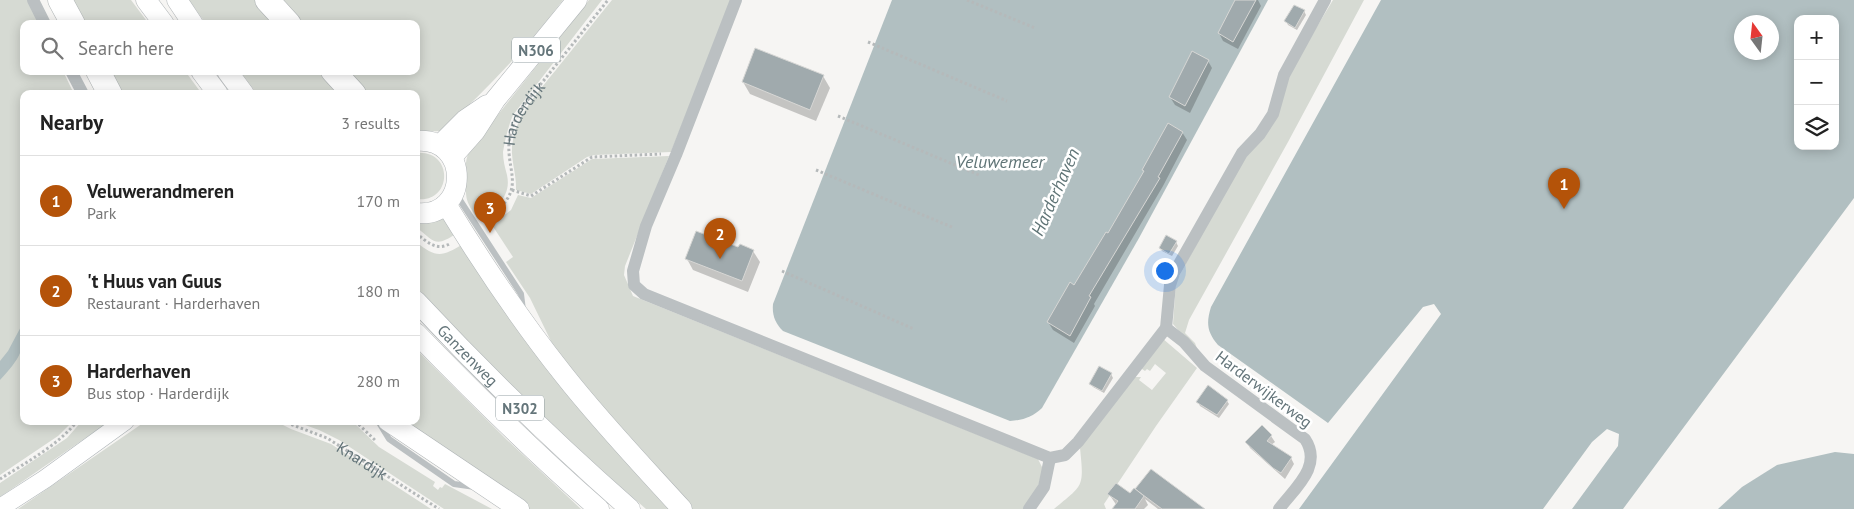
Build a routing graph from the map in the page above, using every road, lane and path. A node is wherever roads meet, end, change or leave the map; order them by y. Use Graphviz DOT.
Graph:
graph roads {
  1 [pos="33,0"];
  2 [pos="60,0"];
  3 [pos="146,0"];
  4 [pos="177,0"];
  5 [pos="267,0"];
  6 [pos="577,0"];
  7 [pos="608,0"];
  8 [pos="736,0"];
  9 [pos="967,0"];
  10 [pos="1326,0"];
  11 [pos="43,20"];
  12 [pos="71,20"];
  13 [pos="161,20"];
  14 [pos="190,20"];
  15 [pos="285,20"];
  16 [pos="1035,28"];
  17 [pos="868,42"];
  18 [pos="73,75"];
  19 [pos="100,75"];
  20 [pos="204,75"];
  21 [pos="230,75"];
  22 [pos="337,75"];
  23 [pos="81,90"];
  24 [pos="108,90"];
  25 [pos="215,90"];
  26 [pos="241,90"];
  27 [pos="350,90"];
  28 [pos="1007,100"];
  29 [pos="838,116"];
  30 [pos="420,140"];
  31 [pos="446,151"];
  32 [pos="676,155"];
  33 [pos="816,170"];
  34 [pos="978,175"];
  35 [pos="450,198"];
  36 [pos="420,213"];
  37 [pos="954,228"];
  38 [pos="782,271"];
  39 [pos="420,305"];
  40 [pos="914,328"];
  41 [pos="1166,328"];
  42 [pos="420,337"];
  43 [pos="73,425"];
  44 [pos="119,425"];
  45 [pos="293,425"];
  46 [pos="359,425"];
  47 [pos="380,425"];
  48 [pos="394,425"];
  49 [pos="381,446"];
  50 [pos="1050,458"];
  51 [pos="0,479"];
  52 [pos="487,488"];
  53 [pos="0,508"];
  54 [pos="439,509"];
  55 [pos="519,509"];
  56 [pos="599,509"];
  57 [pos="630,509"];
  58 [pos="682,509"];
  59 [pos="1029,509"];
  60 [pos="1279,509"];
  1 -- 11 [label="street"];
  2 -- 12 [label="highway"];
  3 -- 13 [label="main road"];
  4 -- 14 [label="main road"];
  5 -- 15 [label="highway"];
  6 -- 31 [label="main road, Harderdijk / N306"];
  7 -- 32 [label="path, Harderdijk"];
  8 -- 32 [label="street"];
  9 -- 16 [label="path"];
  10 -- 41 [label="street"];
  17 -- 28 [label="path"];
  18 -- 23 [label="street"];
  19 -- 24 [label="highway"];
  20 -- 25 [label="main road"];
  21 -- 26 [label="main road"];
  22 -- 27 [label="highway"];
  29 -- 34 [label="path"];
  30 -- 31 [label="main road"];
  31 -- 35 [label="main road"];
  32 -- 50 [label="street"];
  33 -- 37 [label="path"];
  35 -- 36 [label="main road"];
  35 -- 58 [label="main road"];
  38 -- 40 [label="path"];
  39 -- 57 [label="main road, Ganzenweg / N302"];
  41 -- 50 [label="street"];
  41 -- 60 [label="street, Harderwijkerweg"];
  42 -- 56 [label="main road, Ganzenweg / N302"];
  43 -- 51 [label="path"];
  44 -- 53 [label="main road"];
  45 -- 54 [label="path, Knardijk"];
  46 -- 49 [label="path"];
  47 -- 52 [label="lane"];
  48 -- 52 [label="main road"];
  50 -- 59 [label="street"];
  52 -- 55 [label="main road"];
}
